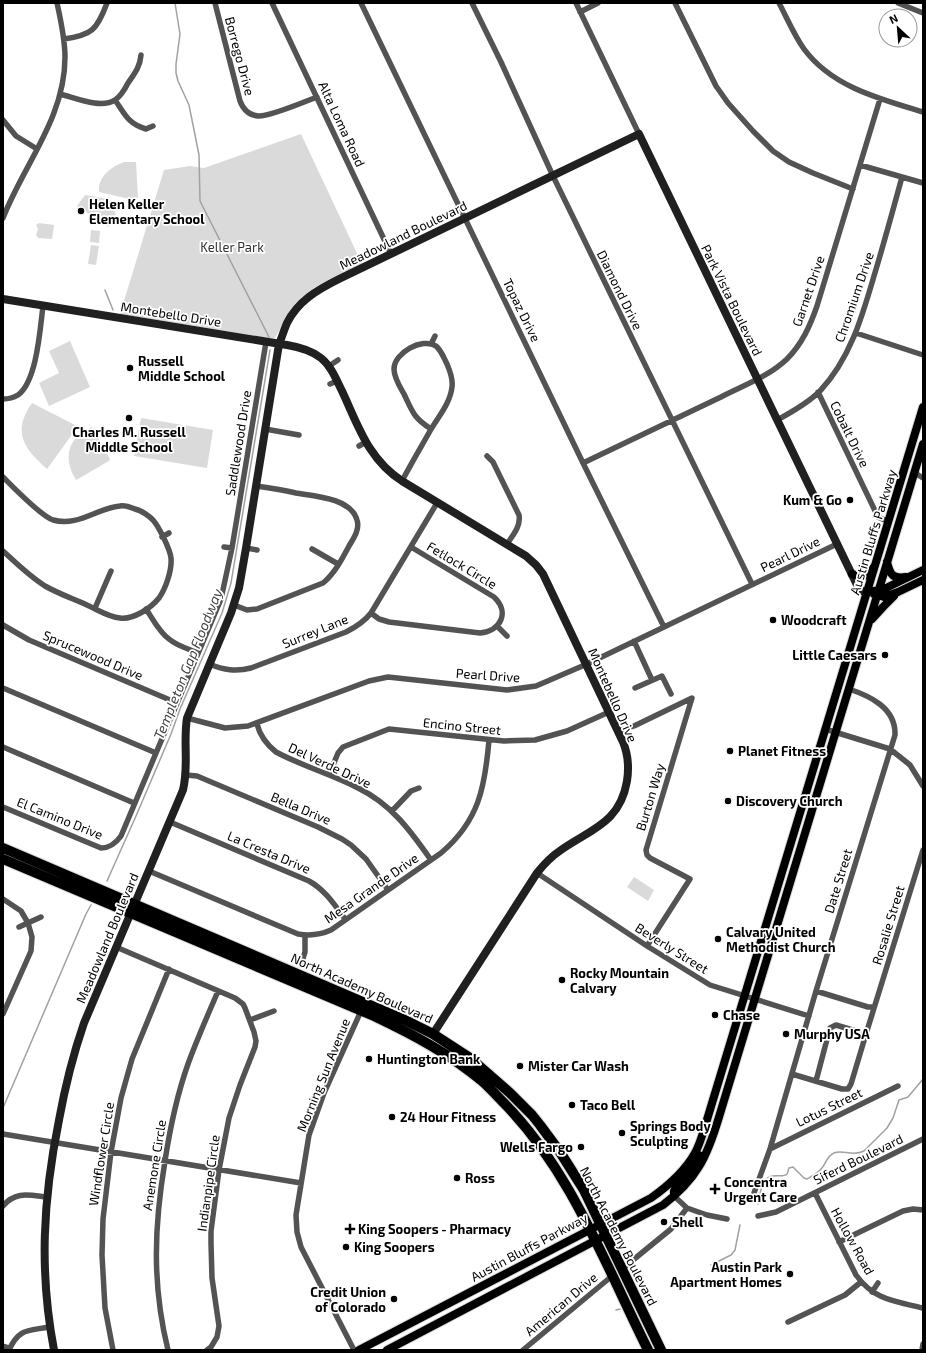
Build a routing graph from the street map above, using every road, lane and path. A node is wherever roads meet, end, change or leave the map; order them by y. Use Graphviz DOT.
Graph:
graph roads {
  1 [pos="57,3"];
  2 [pos="107,3"];
  3 [pos="215,3"];
  4 [pos="272,3"];
  5 [pos="361,3"];
  6 [pos="472,3"];
  7 [pos="576,3"];
  8 [pos="598,3"];
  9 [pos="675,3"];
  10 [pos="779,3"];
  11 [pos="898,3"];
  12 [pos="580,12"];
  13 [pos="923,13"];
  14 [pos="64,40"];
  15 [pos="141,55"];
  16 [pos="60,94"];
  17 [pos="317,97"];
  18 [pos="880,99"];
  19 [pos="115,100"];
  20 [pos="923,112"];
  21 [pos="3,120"];
  22 [pos="153,126"];
  23 [pos="639,134"];
  24 [pos="37,149"];
  25 [pos="860,165"];
  26 [pos="553,176"];
  27 [pos="902,177"];
  28 [pos="923,183"];
  29 [pos="853,189"];
  30 [pos="3,218"];
  31 [pos="465,218"];
  32 [pos="391,254"];
  33 [pos="3,299"];
  34 [pos="43,306"];
  35 [pos="856,333"];
  36 [pos="435,336"];
  37 [pos="266,342"];
  38 [pos="279,344"];
  39 [pos="431,344"];
  40 [pos="923,355"];
  41 [pos="338,360"];
  42 [pos="329,366"];
  43 [pos="757,379"];
  44 [pos="818,392"];
  45 [pos="451,393"];
  46 [pos="458,395"];
  47 [pos="3,399"];
  48 [pos="923,408"];
  49 [pos="777,420"];
  50 [pos="672,421"];
  51 [pos="265,428"];
  52 [pos="431,430"];
  53 [pos="916,432"];
  54 [pos="299,435"];
  55 [pos="923,444"];
  56 [pos="487,456"];
  57 [pos="583,463"];
  58 [pos="915,473"];
  59 [pos="3,477"];
  60 [pos="923,478"];
  61 [pos="402,481"];
  62 [pos="256,486"];
  63 [pos="437,503"];
  64 [pos="64,522"];
  65 [pos="889,522"];
  66 [pos="65,530"];
  67 [pos="169,533"];
  68 [pos="162,536"];
  69 [pos="508,544"];
  70 [pos="837,544"];
  71 [pos="224,546"];
  72 [pos="411,547"];
  73 [pos="232,548"];
  74 [pos="246,548"];
  75 [pos="312,549"];
  76 [pos="257,550"];
  77 [pos="3,551"];
  78 [pos="887,561"];
  79 [pos="338,564"];
  80 [pos="876,564"];
  81 [pos="923,570"];
  82 [pos="111,571"];
  83 [pos="852,574"];
  84 [pos="911,576"];
  85 [pos="923,580"];
  86 [pos="752,584"];
  87 [pos="868,592"];
  88 [pos="898,592"];
  89 [pos="878,593"];
  90 [pos="234,605"];
  91 [pos="95,608"];
  92 [pos="146,609"];
  93 [pos="370,612"];
  94 [pos="428,620"];
  95 [pos="869,623"];
  96 [pos="3,625"];
  97 [pos="497,626"];
  98 [pos="427,627"];
  99 [pos="664,627"];
  100 [pos="507,636"];
  101 [pos="634,641"];
  102 [pos="198,653"];
  103 [pos="209,664"];
  104 [pos="587,664"];
  105 [pos="652,680"];
  106 [pos="3,688"];
  107 [pos="635,688"];
  108 [pos="849,689"];
  109 [pos="671,694"];
  110 [pos="177,703"];
  111 [pos="609,712"];
  112 [pos="187,718"];
  113 [pos="257,724"];
  114 [pos="825,729"];
  115 [pos="618,731"];
  116 [pos="835,732"];
  117 [pos="490,740"];
  118 [pos="3,747"];
  119 [pos="890,749"];
  120 [pos="156,753"];
  121 [pos="186,775"];
  122 [pos="329,775"];
  123 [pos="923,786"];
  124 [pos="419,788"];
  125 [pos="134,803"];
  126 [pos="3,807"];
  127 [pos="392,811"];
  128 [pos="170,822"];
  129 [pos="109,847"];
  130 [pos="3,848"];
  131 [pos="923,850"];
  132 [pos="3,859"];
  133 [pos="431,860"];
  134 [pos="782,870"];
  135 [pos="149,871"];
  136 [pos="537,873"];
  137 [pos="789,884"];
  138 [pos="388,890"];
  139 [pos="3,899"];
  140 [pos="133,908"];
  141 [pos="41,917"];
  142 [pos="345,919"];
  143 [pos="28,923"];
  144 [pos="19,927"];
  145 [pos="305,935"];
  146 [pos="647,946"];
  147 [pos="116,947"];
  148 [pos="301,965"];
  149 [pos="169,969"];
  150 [pos="218,991"];
  151 [pos="816,991"];
  152 [pos="745,996"];
  153 [pos="755,999"];
  154 [pos="347,1005"];
  155 [pos="874,1007"];
  156 [pos="274,1011"];
  157 [pos="360,1011"];
  158 [pos="3,1012"];
  159 [pos="809,1016"];
  160 [pos="250,1020"];
  161 [pos="433,1034"];
  162 [pos="866,1034"];
  163 [pos="430,1044"];
  164 [pos="470,1058"];
  165 [pos="792,1074"];
  166 [pos="719,1081"];
  167 [pos="816,1081"];
  168 [pos="898,1086"];
  169 [pos="726,1094"];
  170 [pos="3,1134"];
  171 [pos="923,1139"];
  172 [pos="54,1142"];
  173 [pos="699,1145"];
  174 [pos="770,1149"];
  175 [pos="111,1152"];
  176 [pos="165,1161"];
  177 [pos="219,1170"];
  178 [pos="301,1183"];
  179 [pos="754,1193"];
  180 [pos="814,1193"];
  181 [pos="674,1196"];
  182 [pos="46,1197"];
  183 [pos="3,1206"];
  184 [pos="687,1208"];
  185 [pos="923,1210"];
  186 [pos="758,1216"];
  187 [pos="727,1220"];
  188 [pos="600,1224"];
  189 [pos="589,1229"];
  190 [pos="606,1235"];
  191 [pos="595,1241"];
  192 [pos="839,1242"];
  193 [pos="622,1269"];
  194 [pos="612,1276"];
  195 [pos="861,1282"];
  196 [pos="878,1283"];
  197 [pos="872,1292"];
  198 [pos="923,1308"];
  199 [pos="788,1322"];
  200 [pos="50,1327"];
  201 [pos="923,1344"];
  202 [pos="3,1346"];
  203 [pos="9,1349"];
  204 [pos="54,1350"];
  205 [pos="113,1350"];
  206 [pos="168,1350"];
  207 [pos="207,1350"];
  208 [pos="354,1350"];
  209 [pos="359,1350"];
  210 [pos="387,1350"];
  211 [pos="523,1350"];
  212 [pos="648,1350"];
  213 [pos="661,1350"];
  214 [pos="922,1350"];
  1 -- 14 [label="street"];
  2 -- 14 [label="street"];
  3 -- 17 [label="street, Borrego Drive"];
  4 -- 17 [label="street, Alta Loma Road"];
  5 -- 31 [label="street, Topaz Drive"];
  6 -- 26 [label="street, Diamond Drive"];
  7 -- 12 [label="street, Park Vista Boulevard"];
  8 -- 12 [label="street"];
  9 -- 29 [label="street"];
  10 -- 18 [label="street"];
  11 -- 13 [label="street"];
  12 -- 23 [label="street, Park Vista Boulevard"];
  14 -- 16 [label="street"];
  15 -- 19 [label="street"];
  16 -- 19 [label="street"];
  16 -- 24 [label="street"];
  17 -- 32 [label="street, Alta Loma Road"];
  18 -- 20 [label="street"];
  18 -- 25 [label="street, Garnet Drive"];
  19 -- 22 [label="street"];
  21 -- 24 [label="street"];
  23 -- 26 [label="street, Meadowland Boulevard"];
  23 -- 43 [label="street, Park Vista Boulevard"];
  24 -- 30 [label="street"];
  25 -- 27 [label="street"];
  25 -- 29 [label="street, Garnet Drive"];
  26 -- 31 [label="street, Meadowland Boulevard"];
  26 -- 50 [label="street, Diamond Drive"];
  27 -- 28 [label="street"];
  27 -- 35 [label="street, Chromium Drive"];
  29 -- 43 [label="street, Garnet Drive"];
  31 -- 32 [label="street, Meadowland Boulevard"];
  31 -- 57 [label="street, Topaz Drive"];
  32 -- 38 [label="street, Meadowland Boulevard"];
  33 -- 34 [label="street, Montebello Drive"];
  34 -- 37 [label="street, Montebello Drive"];
  34 -- 47 [label="street"];
  35 -- 40 [label="street"];
  35 -- 44 [label="street, Chromium Drive"];
  36 -- 39 [label="street"];
  37 -- 38 [label="street, Montebello Drive"];
  37 -- 73 [label="street, Saddlewood Drive"];
  38 -- 42 [label="street, Montebello Drive"];
  38 -- 51 [label="street, Meadowland Boulevard"];
  39 -- 45 [label="street"];
  39 -- 52 [label="street"];
  41 -- 42 [label="street"];
  42 -- 61 [label="street, Montebello Drive"];
  43 -- 49 [label="street, Park Vista Boulevard"];
  43 -- 50 [label="street, Garnet Drive"];
  44 -- 49 [label="street, Chromium Drive"];
  44 -- 65 [label="street, Cobalt Drive"];
  45 -- 46 [label="street"];
  45 -- 52 [label="street"];
  48 -- 53 [label="main road, Austin Bluffs Parkway"];
  49 -- 70 [label="street, Park Vista Boulevard"];
  50 -- 57 [label="street, Garnet Drive"];
  50 -- 86 [label="street, Diamond Drive"];
  51 -- 54 [label="street"];
  51 -- 62 [label="street, Meadowland Boulevard"];
  52 -- 61 [label="street"];
  53 -- 58 [label="main road"];
  53 -- 65 [label="main road, Austin Bluffs Parkway"];
  55 -- 58 [label="main road, Austin Bluffs Parkway"];
  56 -- 69 [label="street"];
  57 -- 99 [label="street, Topaz Drive"];
  58 -- 60 [label="street"];
  58 -- 78 [label="main road, Austin Bluffs Parkway"];
  59 -- 64 [label="street"];
  61 -- 63 [label="street, Montebello Drive"];
  62 -- 74 [label="street, Meadowland Boulevard"];
  62 -- 79 [label="street"];
  63 -- 69 [label="street, Montebello Drive"];
  63 -- 72 [label="street, Surrey Lane"];
  64 -- 66 [label="street"];
  64 -- 68 [label="street"];
  65 -- 80 [label="main road, Austin Bluffs Parkway"];
  67 -- 68 [label="street"];
  68 -- 92 [label="street"];
  69 -- 104 [label="street, Montebello Drive"];
  70 -- 83 [label="street, Park Vista Boulevard"];
  70 -- 86 [label="street, Pearl Drive"];
  71 -- 73 [label="street"];
  72 -- 93 [label="street, Surrey Lane"];
  72 -- 97 [label="street, Fetlock Circle"];
  73 -- 102 [label="street, Saddlewood Drive"];
  74 -- 76 [label="street"];
  74 -- 90 [label="street, Meadowland Boulevard"];
  75 -- 79 [label="street"];
  77 -- 91 [label="street"];
  78 -- 84 [label="main road"];
  78 -- 89 [label="main road, Austin Bluffs Parkway"];
  79 -- 90 [label="street"];
  80 -- 83 [label="main road"];
  80 -- 87 [label="main road, Austin Bluffs Parkway"];
  81 -- 84 [label="main road"];
  82 -- 91 [label="street"];
  83 -- 87 [label="street, Park Vista Boulevard"];
  84 -- 89 [label="main road"];
  85 -- 88 [label="main road"];
  86 -- 99 [label="street, Pearl Drive"];
  87 -- 89 [label="main road, Park Vista Boulevard"];
  87 -- 114 [label="main road, Austin Bluffs Parkway"];
  88 -- 89 [label="main road"];
  88 -- 95 [label="main road"];
  89 -- 95 [label="main road, Austin Bluffs Parkway"];
  90 -- 103 [label="street, Meadowland Boulevard"];
  91 -- 92 [label="street"];
  92 -- 102 [label="street"];
  93 -- 98 [label="street"];
  93 -- 103 [label="street, Surrey Lane"];
  94 -- 98 [label="street"];
  95 -- 108 [label="main road, Austin Bluffs Parkway"];
  96 -- 110 [label="street, Sprucewood Drive"];
  97 -- 98 [label="street"];
  97 -- 100 [label="street"];
  99 -- 101 [label="street, Pearl Drive"];
  101 -- 104 [label="street, Pearl Drive"];
  101 -- 105 [label="street"];
  102 -- 110 [label="street, Saddlewood Drive"];
  103 -- 112 [label="street, Meadowland Boulevard"];
  104 -- 111 [label="street, Montebello Drive"];
  104 -- 113 [label="street, Pearl Drive"];
  105 -- 107 [label="street"];
  105 -- 109 [label="street"];
  106 -- 120 [label="street"];
  108 -- 116 [label="main road, Austin Bluffs Parkway"];
  108 -- 119 [label="street, Date Street"];
  110 -- 120 [label="street, Saddlewood Drive"];
  111 -- 115 [label="street, Montebello Drive"];
  111 -- 117 [label="street, Encino Street"];
  112 -- 113 [label="street, Pearl Drive"];
  112 -- 121 [label="street, Meadowland Boulevard"];
  113 -- 122 [label="street, Del Verde Drive"];
  114 -- 116 [label="street"];
  114 -- 134 [label="main road, Austin Bluffs Parkway"];
  115 -- 136 [label="street, Montebello Drive"];
  115 -- 146 [label="street, Burton Way"];
  116 -- 119 [label="street"];
  116 -- 137 [label="main road, Austin Bluffs Parkway"];
  117 -- 122 [label="street, Encino Street"];
  117 -- 133 [label="street, Mesa Grande Drive"];
  118 -- 125 [label="street"];
  119 -- 123 [label="street"];
  119 -- 151 [label="street, Date Street"];
  120 -- 125 [label="street, Saddlewood Drive"];
  121 -- 128 [label="street, Meadowland Boulevard"];
  121 -- 138 [label="street, Bella Drive"];
  122 -- 127 [label="street, Del Verde Drive"];
  124 -- 127 [label="street"];
  125 -- 129 [label="street, Saddlewood Drive"];
  126 -- 129 [label="street, El Camino Drive"];
  127 -- 133 [label="street, Del Verde Drive"];
  128 -- 135 [label="street, Meadowland Boulevard"];
  128 -- 142 [label="street, La Cresta Drive"];
  130 -- 140 [label="highway, North Academy Boulevard"];
  131 -- 155 [label="street, Rosalie Street"];
  132 -- 140 [label="highway, North Academy Boulevard"];
  133 -- 138 [label="street, Mesa Grande Drive"];
  134 -- 137 [label="main road"];
  134 -- 152 [label="main road, Austin Bluffs Parkway"];
  135 -- 140 [label="street, Meadowland Boulevard"];
  135 -- 145 [label="street, Mesa Grande Drive"];
  136 -- 146 [label="street, Beverly Street"];
  136 -- 161 [label="street, Montebello Drive"];
  137 -- 153 [label="main road, Austin Bluffs Parkway"];
  138 -- 142 [label="street, Mesa Grande Drive"];
  139 -- 143 [label="street"];
  140 -- 147 [label="street, Meadowland Boulevard"];
  140 -- 154 [label="highway, North Academy Boulevard"];
  140 -- 161 [label="highway, North Academy Boulevard"];
  141 -- 143 [label="street"];
  142 -- 145 [label="street, Mesa Grande Drive"];
  143 -- 144 [label="street"];
  143 -- 158 [label="street"];
  145 -- 148 [label="street"];
  146 -- 152 [label="street, Beverly Street"];
  147 -- 149 [label="street, Indianpipe Circle"];
  147 -- 172 [label="street, Meadowland Boulevard"];
  149 -- 150 [label="street, Indianpipe Circle"];
  149 -- 175 [label="street, Windflower Circle"];
  150 -- 160 [label="street, Indianpipe Circle"];
  150 -- 176 [label="street, Anemone Circle"];
  151 -- 155 [label="street"];
  151 -- 159 [label="street, Date Street"];
  152 -- 153 [label="street, Beverly Street"];
  152 -- 166 [label="main road, Austin Bluffs Parkway"];
  153 -- 159 [label="street, Beverly Street"];
  153 -- 169 [label="main road, Austin Bluffs Parkway"];
  154 -- 157 [label="highway, North Academy Boulevard"];
  154 -- 161 [label="highway"];
  155 -- 162 [label="street, Rosalie Street"];
  156 -- 160 [label="street"];
  157 -- 163 [label="highway, North Academy Boulevard"];
  157 -- 178 [label="street, Morning Sun Avenue"];
  159 -- 165 [label="street, Date Street"];
  160 -- 177 [label="street, Indianpipe Circle"];
  161 -- 164 [label="highway, North Academy Boulevard"];
  162 -- 167 [label="street, Rosalie Street"];
  162 -- 167 [label="street"];
  163 -- 164 [label="highway"];
  163 -- 189 [label="highway, North Academy Boulevard"];
  164 -- 188 [label="highway, North Academy Boulevard"];
  165 -- 167 [label="street"];
  165 -- 174 [label="street, Date Street"];
  166 -- 169 [label="main road"];
  166 -- 173 [label="main road, Austin Bluffs Parkway"];
  168 -- 174 [label="street, Lotus Street"];
  169 -- 181 [label="main road, Austin Bluffs Parkway"];
  170 -- 172 [label="street"];
  171 -- 180 [label="street, Siferd Boulevard"];
  172 -- 175 [label="street"];
  172 -- 182 [label="street, Meadowland Boulevard"];
  173 -- 181 [label="main road"];
  173 -- 188 [label="main road, Austin Bluffs Parkway"];
  174 -- 179 [label="street, Date Street"];
  175 -- 176 [label="street"];
  175 -- 205 [label="street, Windflower Circle"];
  176 -- 177 [label="street"];
  176 -- 206 [label="street, Anemone Circle"];
  177 -- 178 [label="street"];
  177 -- 207 [label="street, Indianpipe Circle"];
  178 -- 208 [label="street, Morning Sun Avenue"];
  180 -- 186 [label="street, Siferd Boulevard"];
  180 -- 192 [label="street, Hollow Road"];
  181 -- 184 [label="street"];
  181 -- 190 [label="main road, Austin Bluffs Parkway"];
  182 -- 183 [label="street"];
  182 -- 200 [label="street, Meadowland Boulevard"];
  184 -- 187 [label="street"];
  184 -- 193 [label="street"];
  185 -- 192 [label="street"];
  188 -- 189 [label="main road, Austin Bluffs Parkway"];
  188 -- 190 [label="highway, North Academy Boulevard"];
  189 -- 191 [label="highway, North Academy Boulevard"];
  189 -- 209 [label="main road, Austin Bluffs Parkway"];
  190 -- 191 [label="main road, Austin Bluffs Parkway"];
  190 -- 193 [label="highway, North Academy Boulevard"];
  191 -- 194 [label="highway, North Academy Boulevard"];
  191 -- 210 [label="main road, Austin Bluffs Parkway"];
  192 -- 195 [label="street, Hollow Road"];
  193 -- 213 [label="highway, North Academy Boulevard"];
  194 -- 211 [label="street, American Drive"];
  194 -- 212 [label="highway, North Academy Boulevard"];
  195 -- 197 [label="street, Hollow Road"];
  195 -- 199 [label="street"];
  196 -- 197 [label="street"];
  197 -- 198 [label="street, Hollow Road"];
  200 -- 203 [label="street"];
  200 -- 204 [label="street, Meadowland Boulevard"];
  201 -- 214 [label="street"];
  202 -- 203 [label="street"];
}
